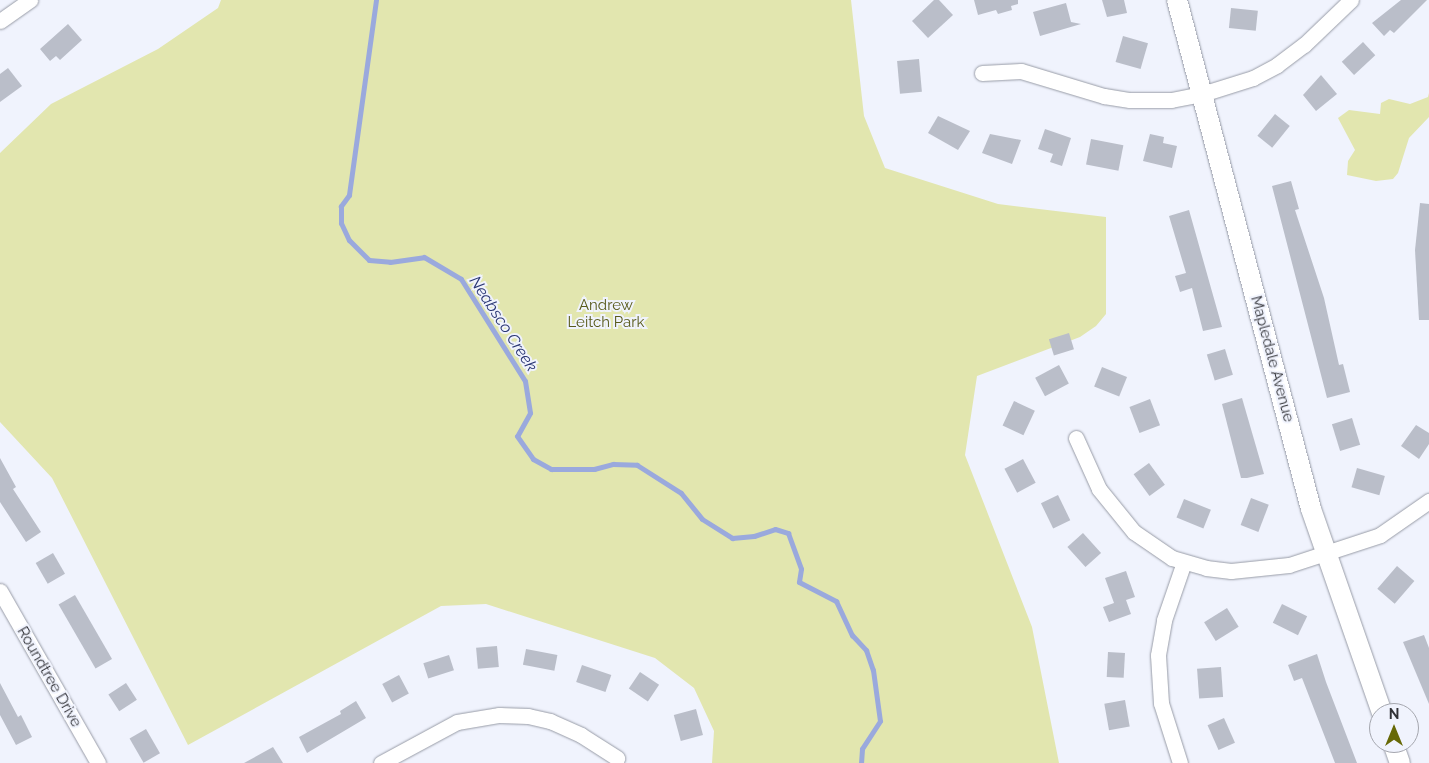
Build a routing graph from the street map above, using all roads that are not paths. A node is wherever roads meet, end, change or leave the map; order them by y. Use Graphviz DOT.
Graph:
graph roads {
  1 [pos="30,0"];
  2 [pos="1177,0"];
  3 [pos="1351,0"];
  4 [pos="0,21"];
  5 [pos="982,74"];
  6 [pos="1202,94"];
  7 [pos="1076,438"];
  8 [pos="1429,501"];
  9 [pos="1325,554"];
  10 [pos="1184,562"];
  11 [pos="0,591"];
  12 [pos="1378,703"];
  13 [pos="617,758"];
  14 [pos="98,763"];
  15 [pos="381,763"];
  16 [pos="1180,763"];
  1 -- 4 [label="street"];
  2 -- 6 [label="street, Mapledale Avenue"];
  3 -- 6 [label="street"];
  5 -- 6 [label="street"];
  6 -- 9 [label="street, Mapledale Avenue"];
  7 -- 10 [label="street"];
  8 -- 9 [label="street"];
  9 -- 10 [label="street"];
  9 -- 12 [label="street, Mapledale Avenue"];
  10 -- 16 [label="street"];
  11 -- 14 [label="street, Roundtree Drive"];
  13 -- 15 [label="street"];
}
